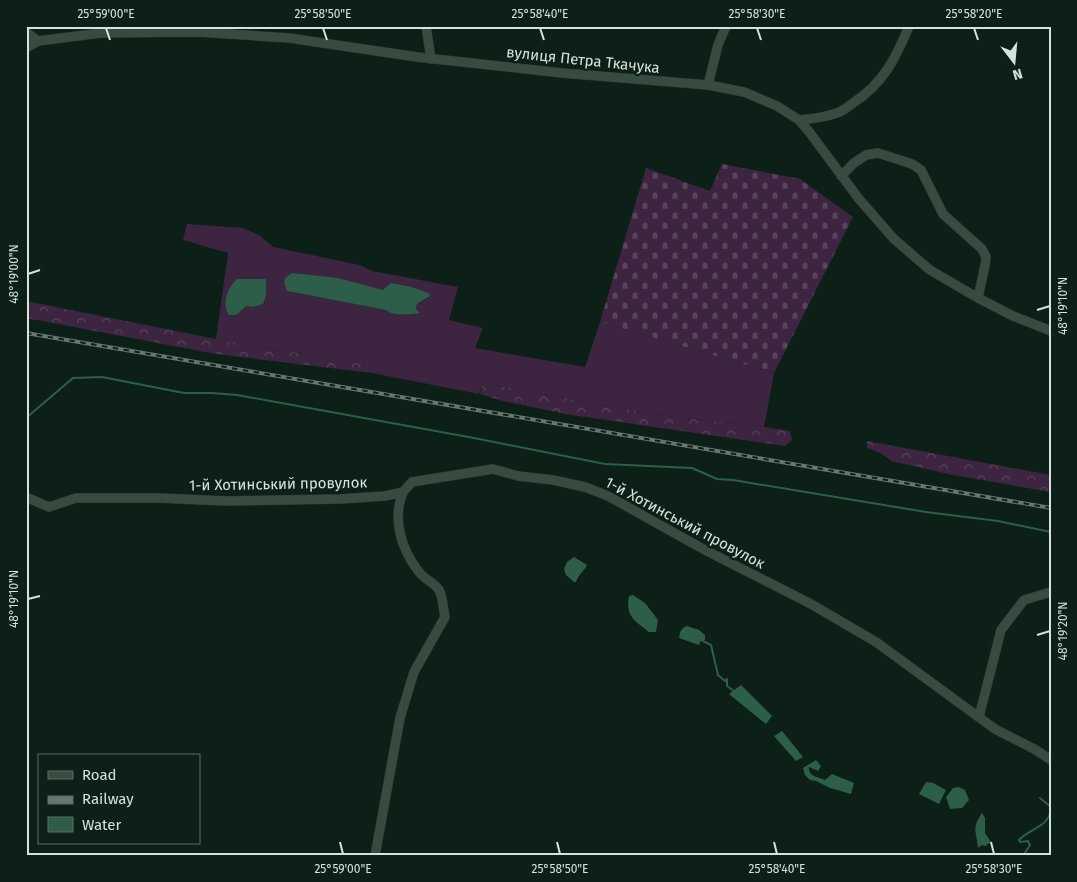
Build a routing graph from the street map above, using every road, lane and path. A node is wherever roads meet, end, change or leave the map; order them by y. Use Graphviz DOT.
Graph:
graph roads {
  1 [pos="426,26"];
  2 [pos="726,26"];
  3 [pos="909,26"];
  4 [pos="228,30"];
  5 [pos="26,32"];
  6 [pos="38,41"];
  7 [pos="26,48"];
  8 [pos="431,59"];
  9 [pos="708,85"];
  10 [pos="799,120"];
  11 [pos="841,176"];
  12 [pos="978,298"];
  13 [pos="1051,331"];
  14 [pos="403,492"];
  15 [pos="26,498"];
  16 [pos="1051,592"];
  17 [pos="979,717"];
  18 [pos="1051,760"];
  19 [pos="375,856"];
  1 -- 8 [label="street"];
  2 -- 9 [label="street"];
  3 -- 10 [label="street"];
  4 -- 6 [label="street, вулиця Петра Ткачука"];
  4 -- 8 [label="street, вулиця Петра Ткачука"];
  5 -- 6 [label="street"];
  6 -- 7 [label="street, вулиця Петра Ткачука"];
  8 -- 9 [label="street, вулиця Петра Ткачука"];
  9 -- 10 [label="street, вулиця Петра Ткачука"];
  10 -- 11 [label="street, вулиця Петра Ткачука"];
  11 -- 12 [label="street, вулиця Петра Ткачука"];
  11 -- 12 [label="street"];
  12 -- 13 [label="street, вулиця Петра Ткачука"];
  14 -- 15 [label="street, 1-й Хотинський провулок"];
  14 -- 17 [label="street, 1-й Хотинський провулок"];
  14 -- 19 [label="street"];
  16 -- 17 [label="street"];
  17 -- 18 [label="street, 1-й Хотинський провулок"];
}
